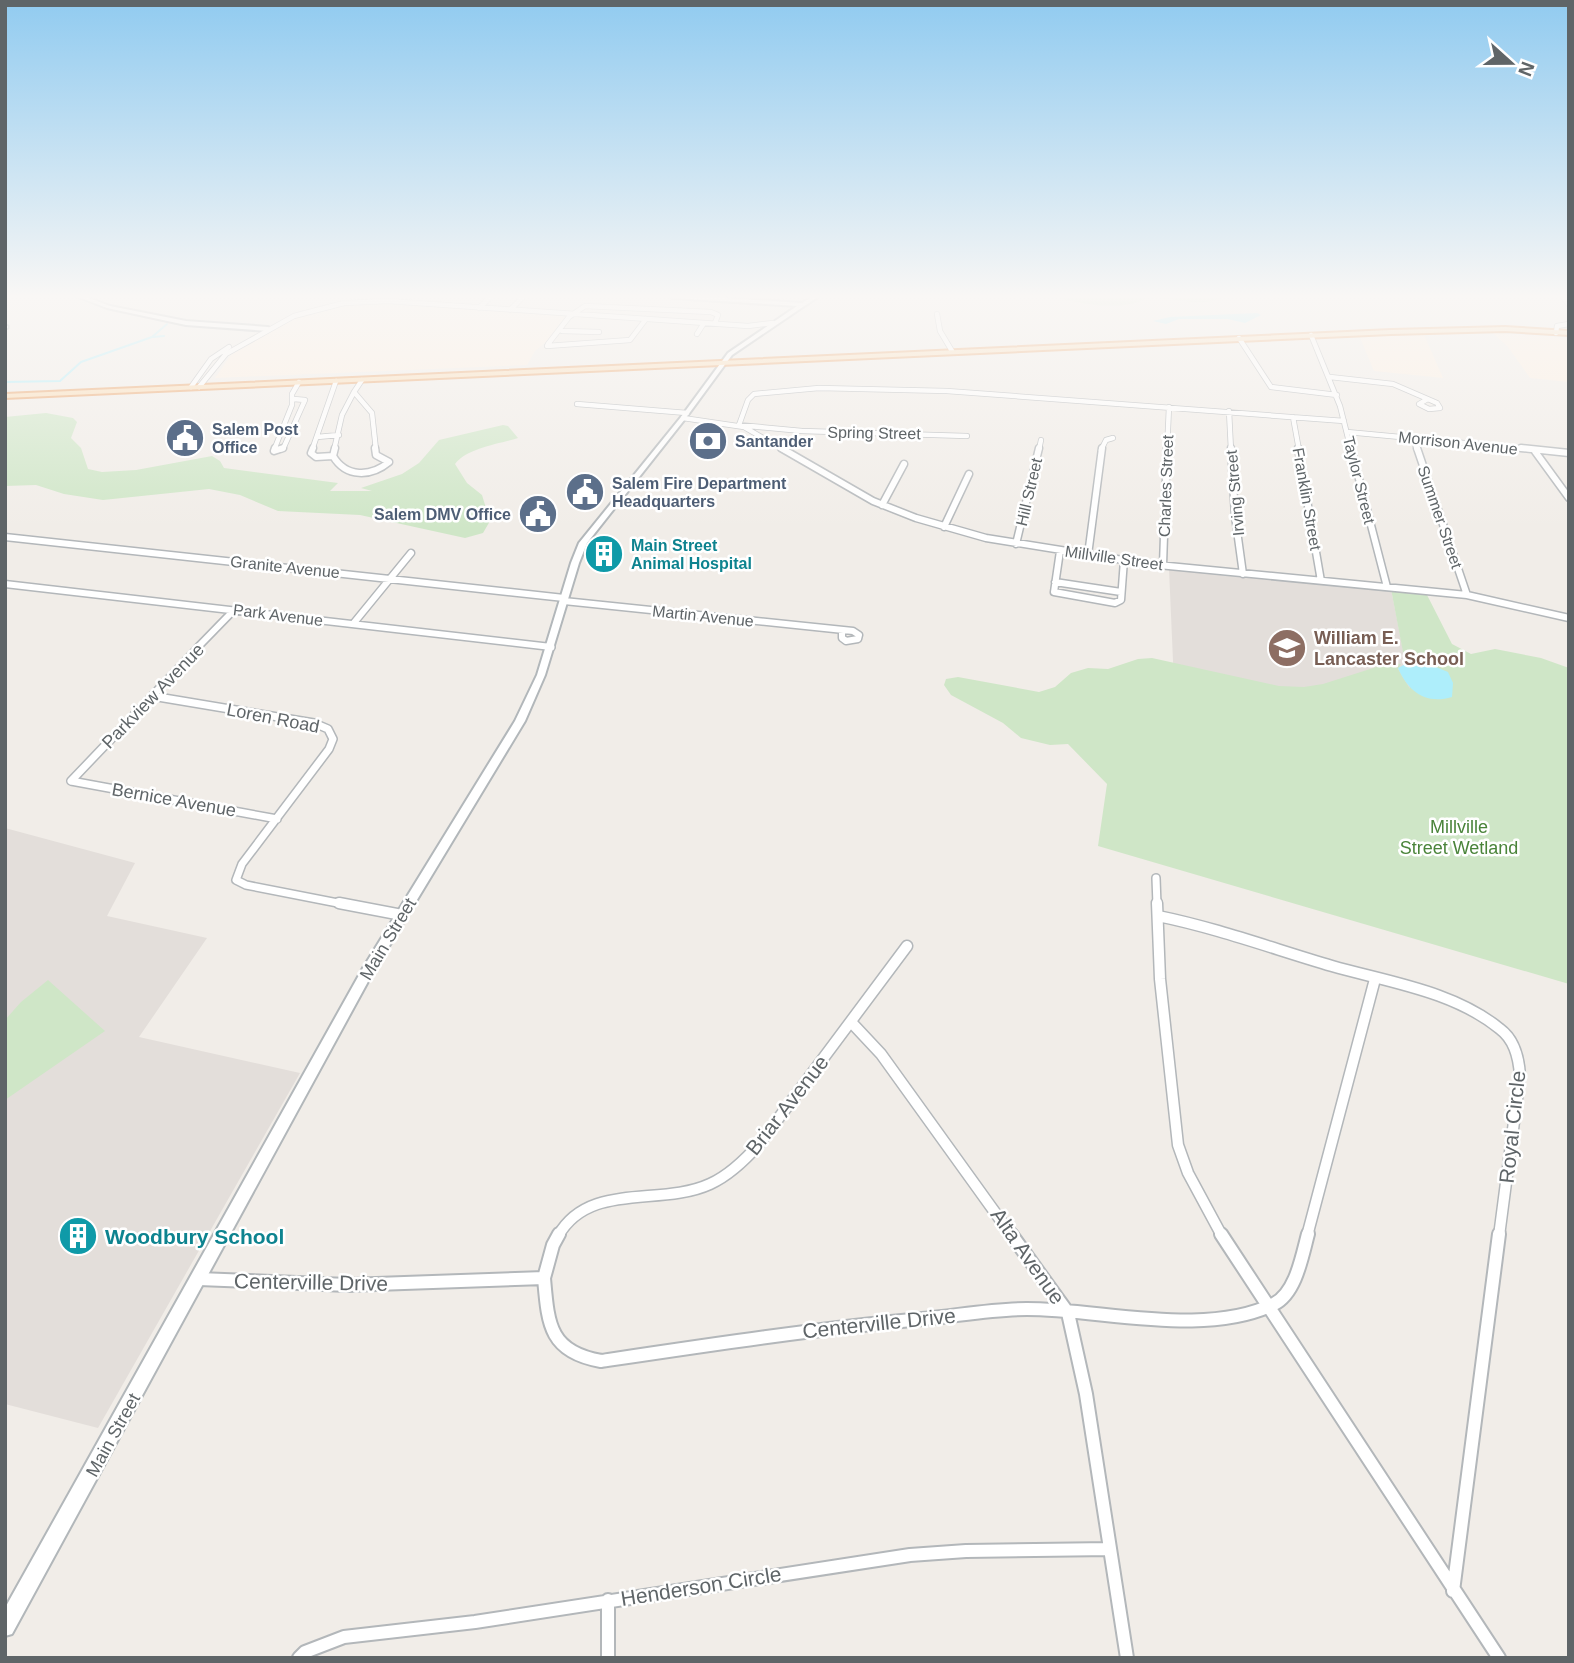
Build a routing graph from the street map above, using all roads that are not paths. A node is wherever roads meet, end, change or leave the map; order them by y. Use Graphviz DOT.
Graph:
graph roads {
  1 [pos="208,374"];
  2 [pos="484,374"];
  3 [pos="715,374"];
  4 [pos="1261,374"];
  5 [pos="1328,374"];
  6 [pos="1330,377"];
  7 [pos="362,380"];
  8 [pos="336,381"];
  9 [pos="299,382"];
  10 [pos="195,387"];
  11 [pos="354,392"];
  12 [pos="1336,395"];
  13 [pos="5,396"];
  14 [pos="294,399"];
  15 [pos="1426,400"];
  16 [pos="577,404"];
  17 [pos="1169,407"];
  18 [pos="1229,411"];
  19 [pos="685,416"];
  20 [pos="1293,417"];
  21 [pos="1344,421"];
  22 [pos="738,425"];
  23 [pos="1347,432"];
  24 [pos="339,435"];
  25 [pos="967,436"];
  26 [pos="317,437"];
  27 [pos="1114,438"];
  28 [pos="1413,438"];
  29 [pos="1041,440"];
  30 [pos="1534,450"];
  31 [pos="1569,453"];
  32 [pos="333,456"];
  33 [pos="904,464"];
  34 [pos="969,474"];
  35 [pos="1569,498"];
  36 [pos="882,505"];
  37 [pos="944,527"];
  38 [pos="5,537"];
  39 [pos="1016,544"];
  40 [pos="1060,551"];
  41 [pos="411,553"];
  42 [pos="1088,555"];
  43 [pos="1124,561"];
  44 [pos="1164,565"];
  45 [pos="1243,574"];
  46 [pos="389,579"];
  47 [pos="1321,581"];
  48 [pos="1055,582"];
  49 [pos="5,584"];
  50 [pos="1388,587"];
  51 [pos="1121,592"];
  52 [pos="1467,595"];
  53 [pos="564,600"];
  54 [pos="234,610"];
  55 [pos="1569,618"];
  56 [pos="353,624"];
  57 [pos="842,630"];
  58 [pos="551,647"];
  59 [pos="152,696"];
  60 [pos="71,781"];
  61 [pos="277,819"];
  62 [pos="1156,878"];
  63 [pos="402,915"];
  64 [pos="1158,916"];
  65 [pos="907,946"];
  66 [pos="1375,979"];
  67 [pos="851,1022"];
  68 [pos="544,1278"];
  69 [pos="199,1279"];
  70 [pos="1268,1307"];
  71 [pos="1068,1312"];
  72 [pos="1110,1549"];
  73 [pos="1454,1591"];
  74 [pos="608,1601"];
  75 [pos="5,1627"];
  76 [pos="299,1658"];
  77 [pos="608,1658"];
  78 [pos="1127,1658"];
  79 [pos="1499,1658"];
  1 -- 10 [label="street"];
  2 -- 7 [label="main road"];
  3 -- 19 [label="main road, Main Street"];
  4 -- 12 [label="street"];
  5 -- 6 [label="street, Taylor Street"];
  6 -- 12 [label="street, Taylor Street"];
  6 -- 15 [label="street"];
  7 -- 8 [label="main road"];
  7 -- 11 [label="street"];
  8 -- 9 [label="main road"];
  8 -- 26 [label="street"];
  9 -- 10 [label="main road"];
  9 -- 14 [label="street"];
  10 -- 13 [label="main road"];
  11 -- 24 [label="street"];
  11 -- 32 [label="street"];
  12 -- 21 [label="street, Taylor Street"];
  14 -- 14 [label="street"];
  16 -- 19 [label="street, Millville Street"];
  17 -- 18 [label="street"];
  17 -- 22 [label="street"];
  17 -- 44 [label="street, Charles Street"];
  18 -- 20 [label="street"];
  18 -- 45 [label="street, Irving Street"];
  19 -- 22 [label="street, Millville Street"];
  19 -- 53 [label="main road, Main Street"];
  20 -- 21 [label="street"];
  20 -- 47 [label="street, Franklin Street"];
  21 -- 23 [label="street, Taylor Street"];
  22 -- 25 [label="street, Spring Street"];
  22 -- 36 [label="street, Millville Street"];
  23 -- 28 [label="street, Morrison Avenue"];
  23 -- 50 [label="street, Taylor Street"];
  24 -- 26 [label="street"];
  24 -- 32 [label="street"];
  26 -- 32 [label="street"];
  27 -- 42 [label="street"];
  28 -- 30 [label="street, Morrison Avenue"];
  28 -- 52 [label="street, Summer Street"];
  29 -- 39 [label="street, Hill Street"];
  30 -- 31 [label="street, Morrison Avenue"];
  30 -- 35 [label="street"];
  33 -- 36 [label="street"];
  34 -- 37 [label="street"];
  36 -- 37 [label="street, Millville Street"];
  37 -- 39 [label="street, Millville Street"];
  38 -- 46 [label="street, Granite Avenue"];
  39 -- 40 [label="street, Millville Street"];
  40 -- 42 [label="street, Millville Street"];
  40 -- 48 [label="street"];
  41 -- 46 [label="street"];
  42 -- 43 [label="street, Millville Street"];
  43 -- 44 [label="street, Millville Street"];
  43 -- 51 [label="street"];
  44 -- 45 [label="street, Millville Street"];
  45 -- 47 [label="street, Millville Street"];
  46 -- 53 [label="street, Granite Avenue"];
  46 -- 56 [label="street"];
  47 -- 50 [label="street, Millville Street"];
  48 -- 51 [label="street"];
  48 -- 51 [label="street"];
  49 -- 54 [label="street, Park Avenue"];
  50 -- 52 [label="street, Millville Street"];
  52 -- 55 [label="street, Millville Street"];
  53 -- 57 [label="street, Martin Avenue"];
  53 -- 58 [label="main road, Main Street"];
  54 -- 56 [label="street, Park Avenue"];
  54 -- 59 [label="street, Parkview Avenue"];
  56 -- 58 [label="street, Park Avenue"];
  58 -- 63 [label="main road, Main Street"];
  59 -- 60 [label="street, Parkview Avenue"];
  59 -- 61 [label="street, Loren Road"];
  60 -- 61 [label="street, Bernice Avenue"];
  61 -- 63 [label="street"];
  62 -- 64 [label="street"];
  63 -- 69 [label="main road, Main Street"];
  64 -- 66 [label="street, Royal Circle"];
  64 -- 70 [label="street"];
  65 -- 67 [label="street, Briar Avenue"];
  66 -- 70 [label="street"];
  66 -- 73 [label="street, Royal Circle"];
  67 -- 68 [label="street, Briar Avenue"];
  67 -- 71 [label="street, Alta Avenue"];
  68 -- 69 [label="street, Centerville Drive"];
  68 -- 71 [label="street, Centerville Drive"];
  69 -- 75 [label="main road, Main Street"];
  70 -- 71 [label="street, Centerville Drive"];
  70 -- 73 [label="street"];
  71 -- 72 [label="street, Alta Avenue"];
  72 -- 74 [label="street, Henderson Circle"];
  72 -- 78 [label="street, Alta Avenue"];
  73 -- 79 [label="street"];
  74 -- 76 [label="street, Henderson Circle"];
  74 -- 77 [label="street"];
}
